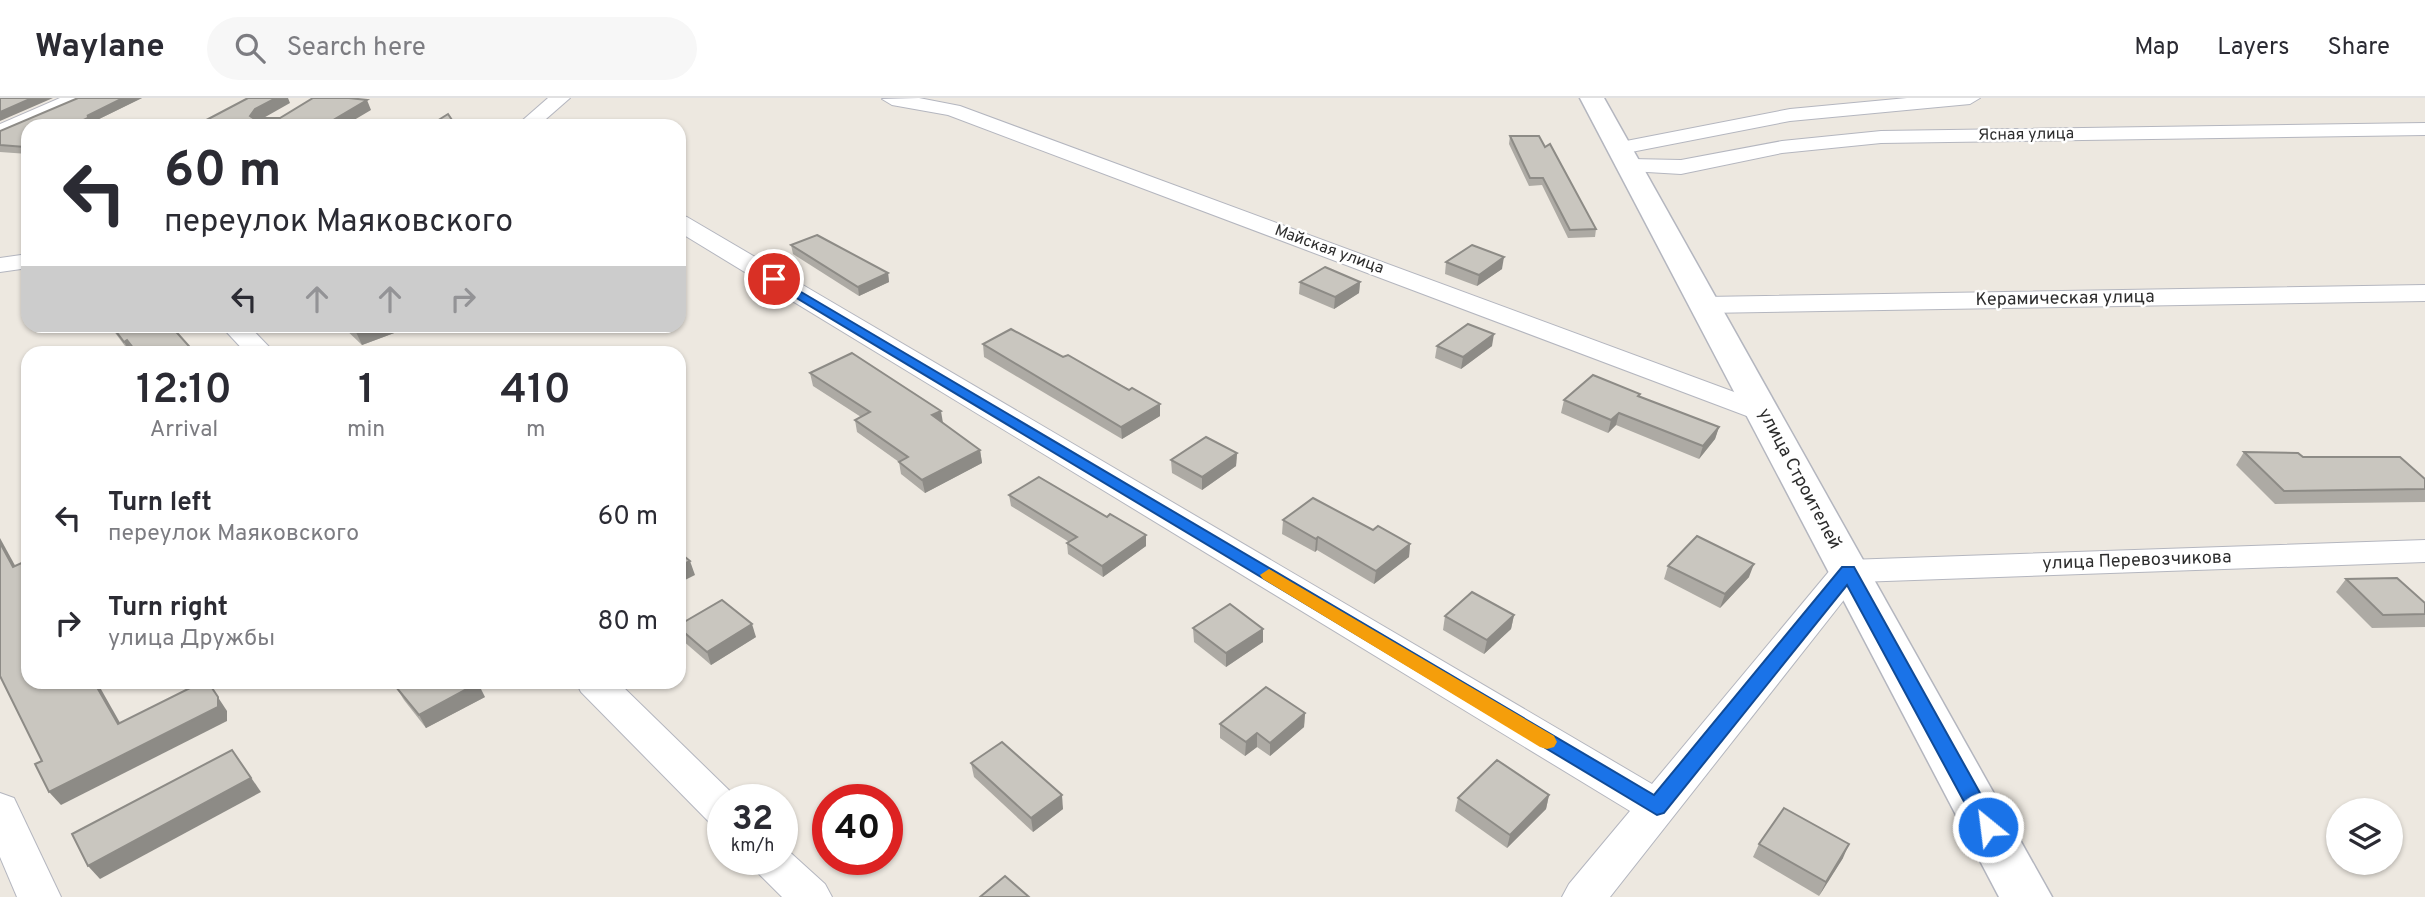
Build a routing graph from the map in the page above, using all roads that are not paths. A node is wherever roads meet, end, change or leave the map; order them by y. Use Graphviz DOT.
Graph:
graph roads {
  1 [pos="76,98"];
  2 [pos="560,98"];
  3 [pos="1592,98"];
  4 [pos="1970,98"];
  5 [pos="892,99"];
  6 [pos="29,119"];
  7 [pos="534,119"];
  8 [pos="21,123"];
  9 [pos="2425,129"];
  10 [pos="0,132"];
  11 [pos="1625,157"];
  12 [pos="686,226"];
  13 [pos="2425,293"];
  14 [pos="1705,305"];
  15 [pos="241,333"];
  16 [pos="254,346"];
  17 [pos="1762,412"];
  18 [pos="2425,551"];
  19 [pos="1848,571"];
  20 [pos="601,689"];
  21 [pos="707,794"];
  22 [pos="1657,807"];
  23 [pos="0,810"];
  24 [pos="788,875"];
  25 [pos="39,897"];
  26 [pos="810,897"];
  27 [pos="1584,897"];
  28 [pos="2026,897"];
  1 -- 6 [label="street"];
  2 -- 7 [label="street"];
  3 -- 11 [label="street, улица Строителей"];
  4 -- 11 [label="street"];
  5 -- 17 [label="street, Майская улица"];
  8 -- 10 [label="street"];
  9 -- 11 [label="street, Ясная улица"];
  11 -- 14 [label="street, улица Строителей"];
  12 -- 22 [label="street"];
  13 -- 14 [label="street, Керамическая улица"];
  14 -- 17 [label="street, улица Строителей"];
  15 -- 16 [label="street"];
  17 -- 19 [label="street, улица Строителей"];
  18 -- 19 [label="street, улица Перевозчикова"];
  19 -- 22 [label="street"];
  19 -- 28 [label="street, улица Строителей"];
  20 -- 21 [label="street"];
  22 -- 27 [label="street"];
  23 -- 25 [label="street"];
  24 -- 26 [label="street"];
}
